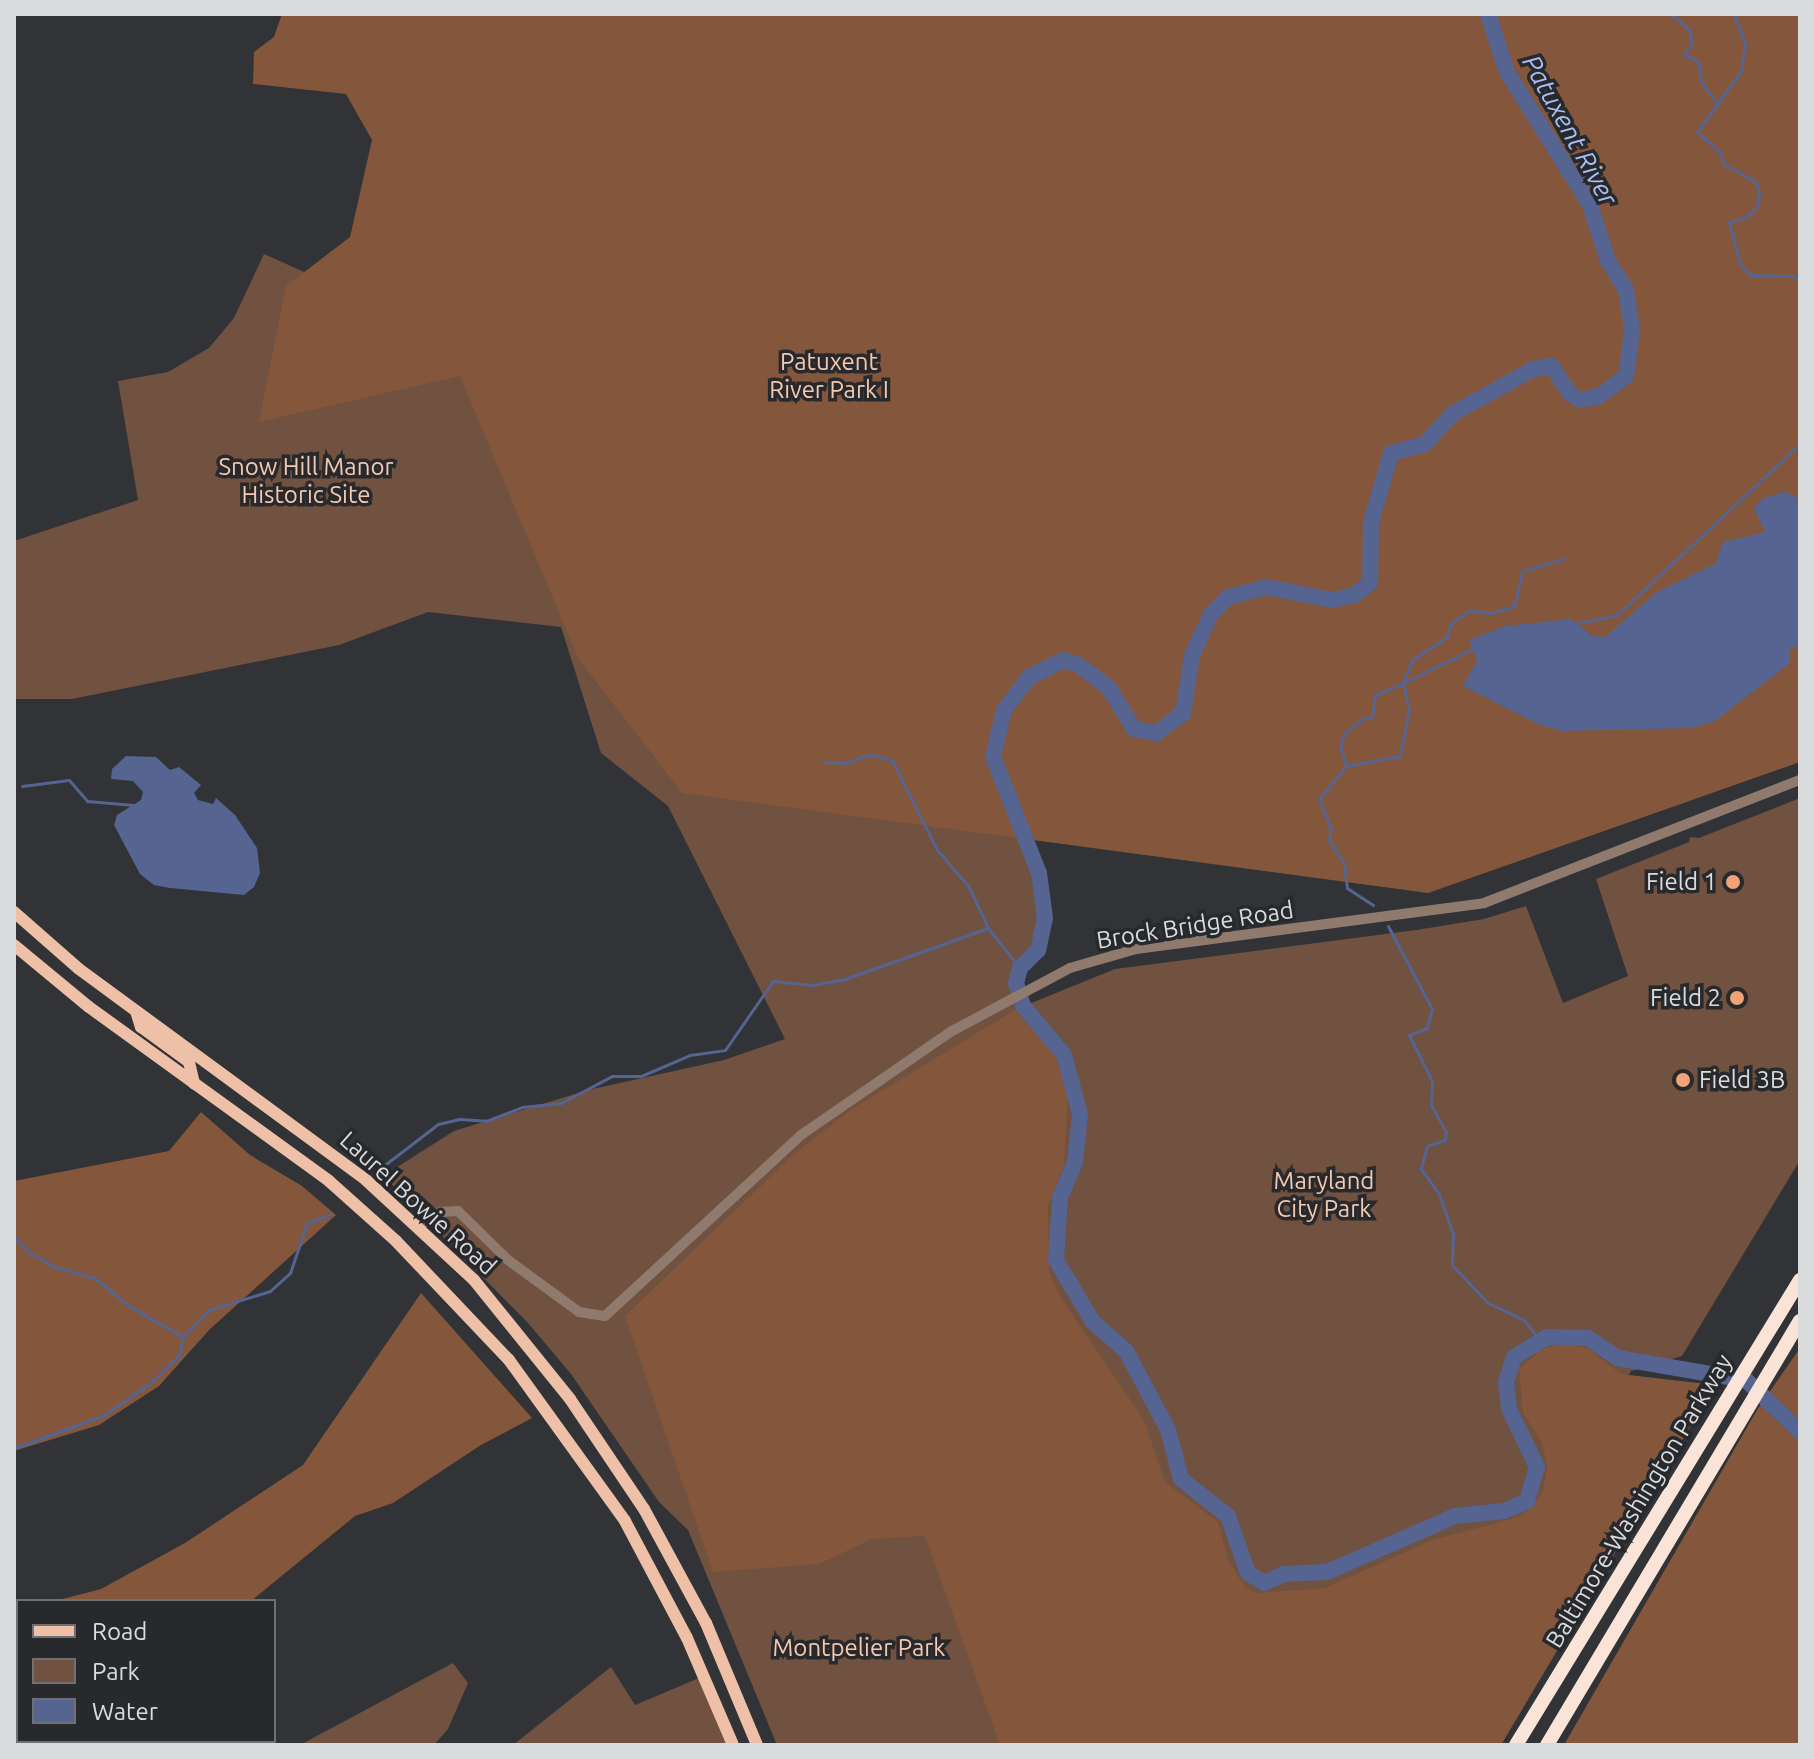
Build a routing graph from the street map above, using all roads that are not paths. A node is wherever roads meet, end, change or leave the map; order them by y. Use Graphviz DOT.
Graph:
graph roads {
  1 [pos="1800,780"];
  2 [pos="14,912"];
  3 [pos="14,945"];
  4 [pos="136,1011"];
  5 [pos="194,1083"];
  6 [pos="418,1227"];
  7 [pos="1800,1280"];
  8 [pos="1799,1323"];
  9 [pos="733,1745"];
  10 [pos="757,1745"];
  11 [pos="1516,1745"];
  12 [pos="1547,1745"];
  1 -- 6 [label="street, Brock Bridge Road"];
  2 -- 4 [label="main road, Laurel Bowie Road"];
  3 -- 5 [label="main road, Laurel Bowie Road"];
  4 -- 5 [label="main road"];
  4 -- 6 [label="main road, Laurel Bowie Road"];
  5 -- 9 [label="main road, Laurel Bowie Road"];
  6 -- 10 [label="main road, Laurel Bowie Road"];
  7 -- 11 [label="highway, Baltimore-Washington Parkway"];
  8 -- 12 [label="highway, Baltimore-Washington Parkway"];
}
